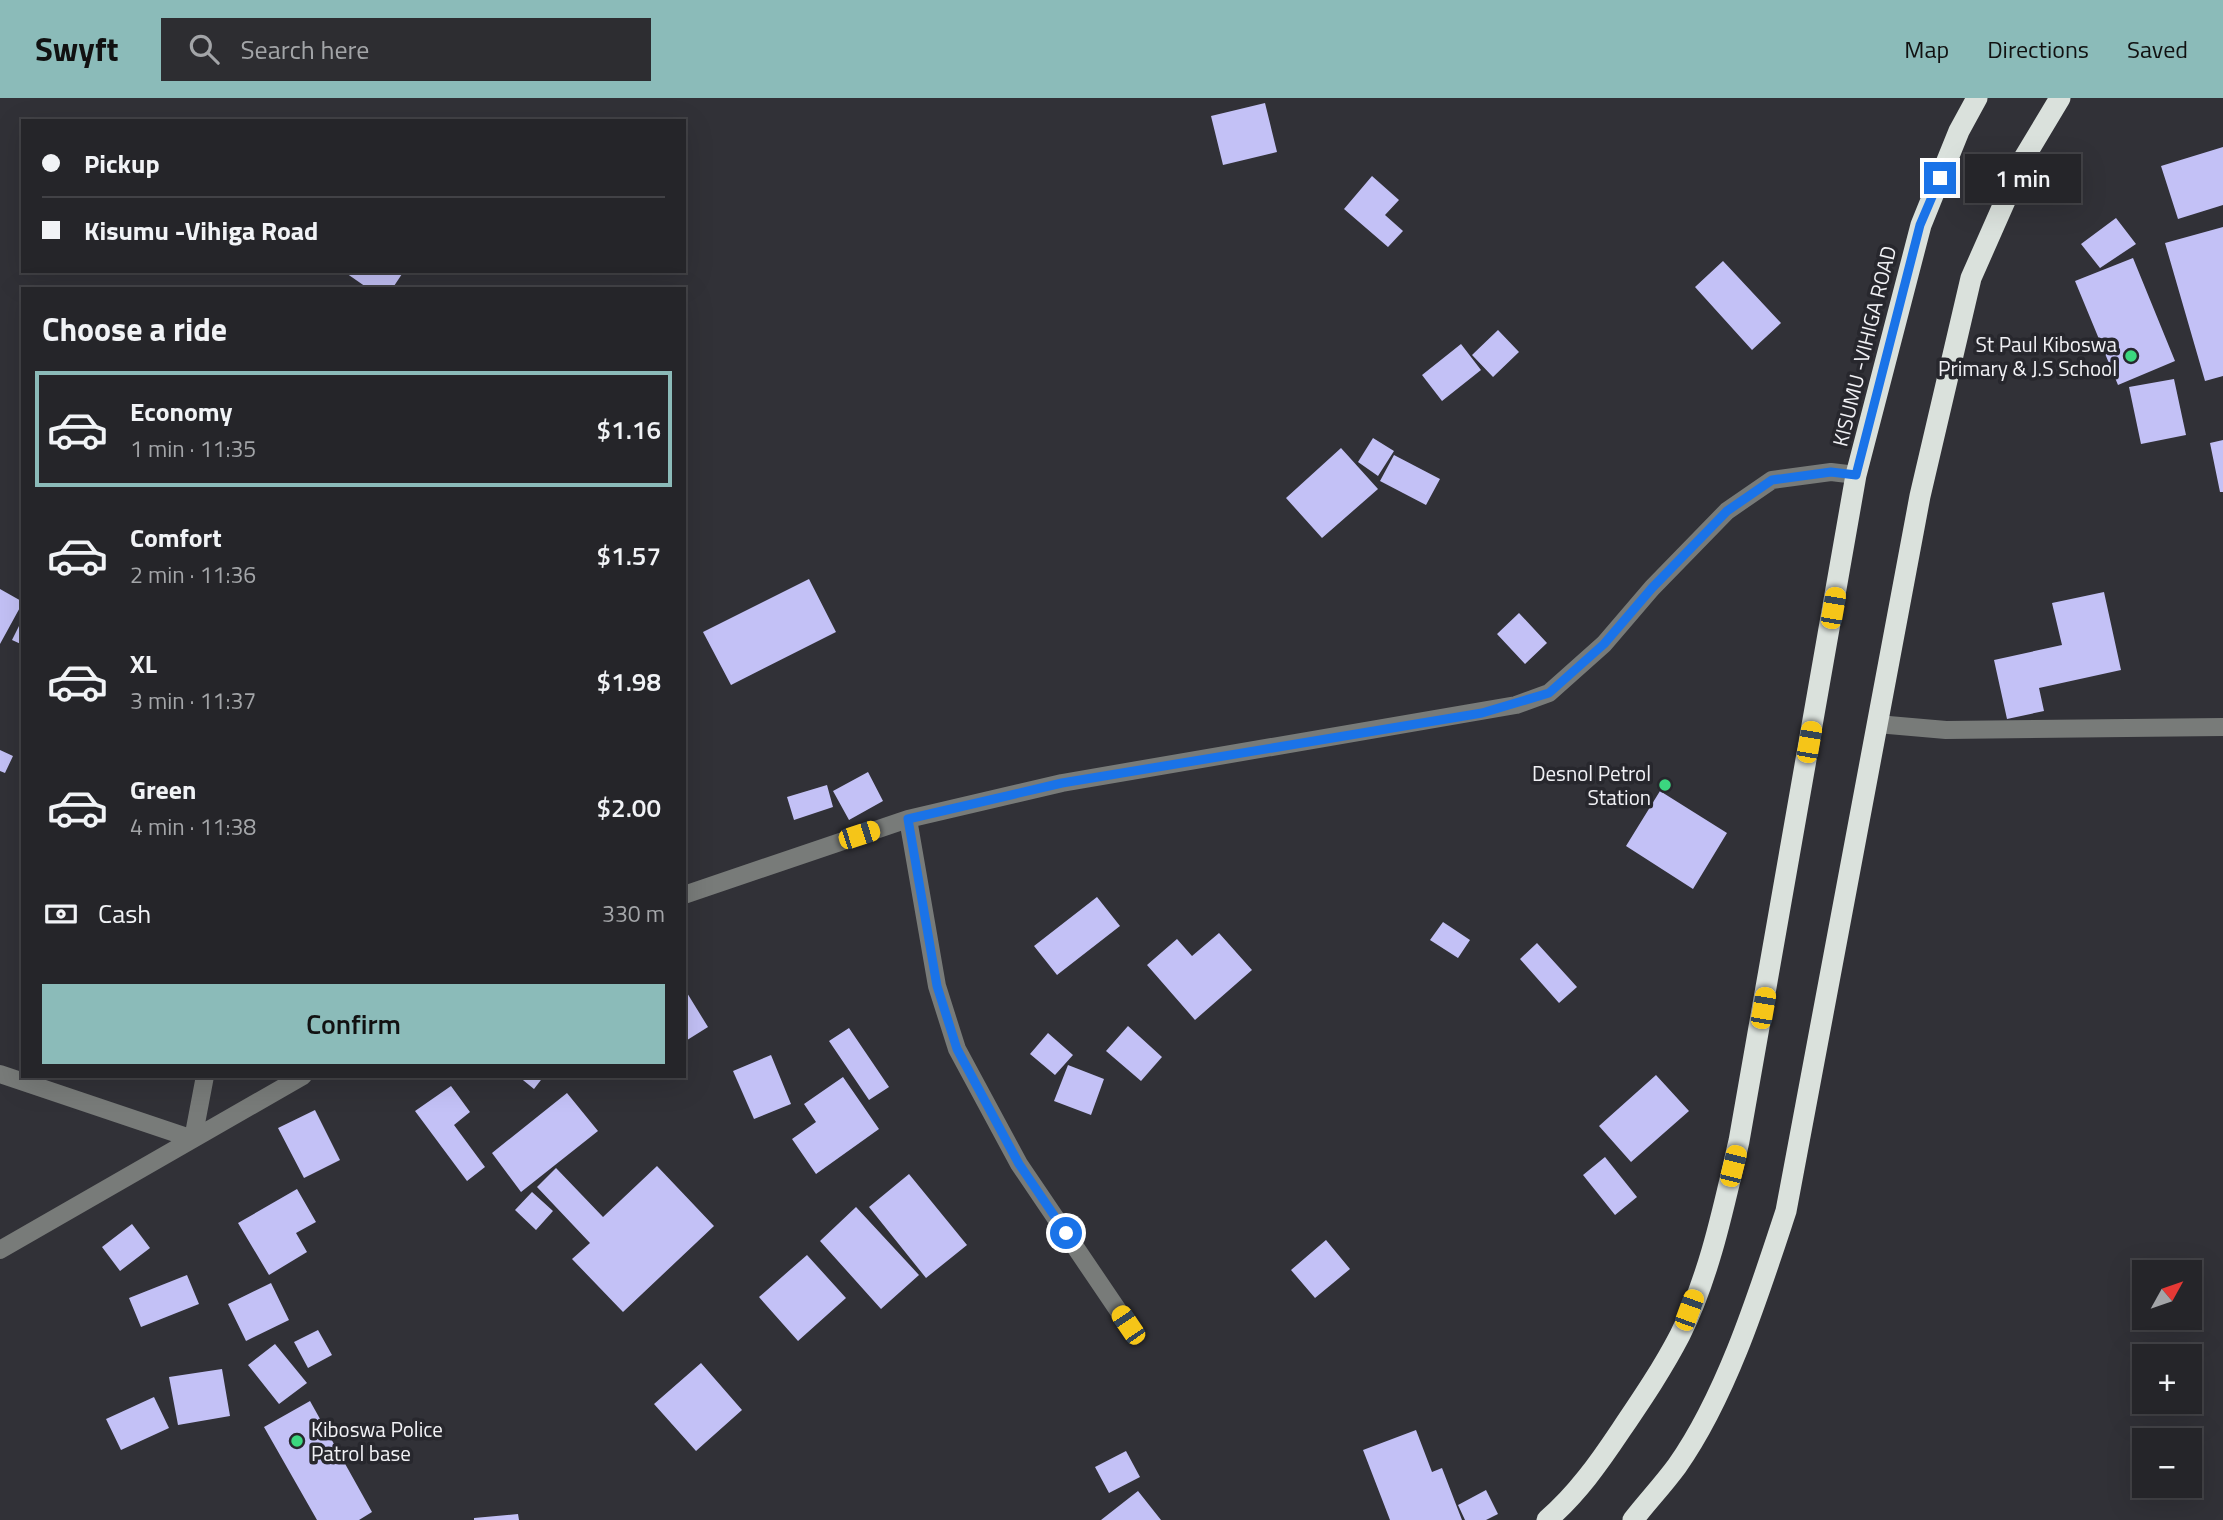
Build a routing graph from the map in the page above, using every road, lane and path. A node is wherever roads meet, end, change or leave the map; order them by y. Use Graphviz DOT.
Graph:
graph roads {
  1 [pos="1977,98"];
  2 [pos="2060,98"];
  3 [pos="1856,475"];
  4 [pos="1877,724"];
  5 [pos="2223,727"];
  6 [pos="908,819"];
  7 [pos="686,894"];
  8 [pos="0,1074"];
  9 [pos="205,1078"];
  10 [pos="300,1078"];
  11 [pos="193,1139"];
  12 [pos="0,1250"];
  13 [pos="1128,1325"];
  14 [pos="1547,1520"];
  15 [pos="1633,1520"];
  1 -- 3 [label="highway, KISUMU -VIHIGA ROAD"];
  2 -- 4 [label="highway"];
  3 -- 6 [label="street"];
  3 -- 14 [label="highway, KISUMU -VIHIGA ROAD"];
  4 -- 5 [label="street"];
  4 -- 15 [label="highway"];
  6 -- 7 [label="street"];
  6 -- 13 [label="street"];
  8 -- 11 [label="street"];
  9 -- 11 [label="street"];
  10 -- 11 [label="street"];
  11 -- 12 [label="street"];
}
